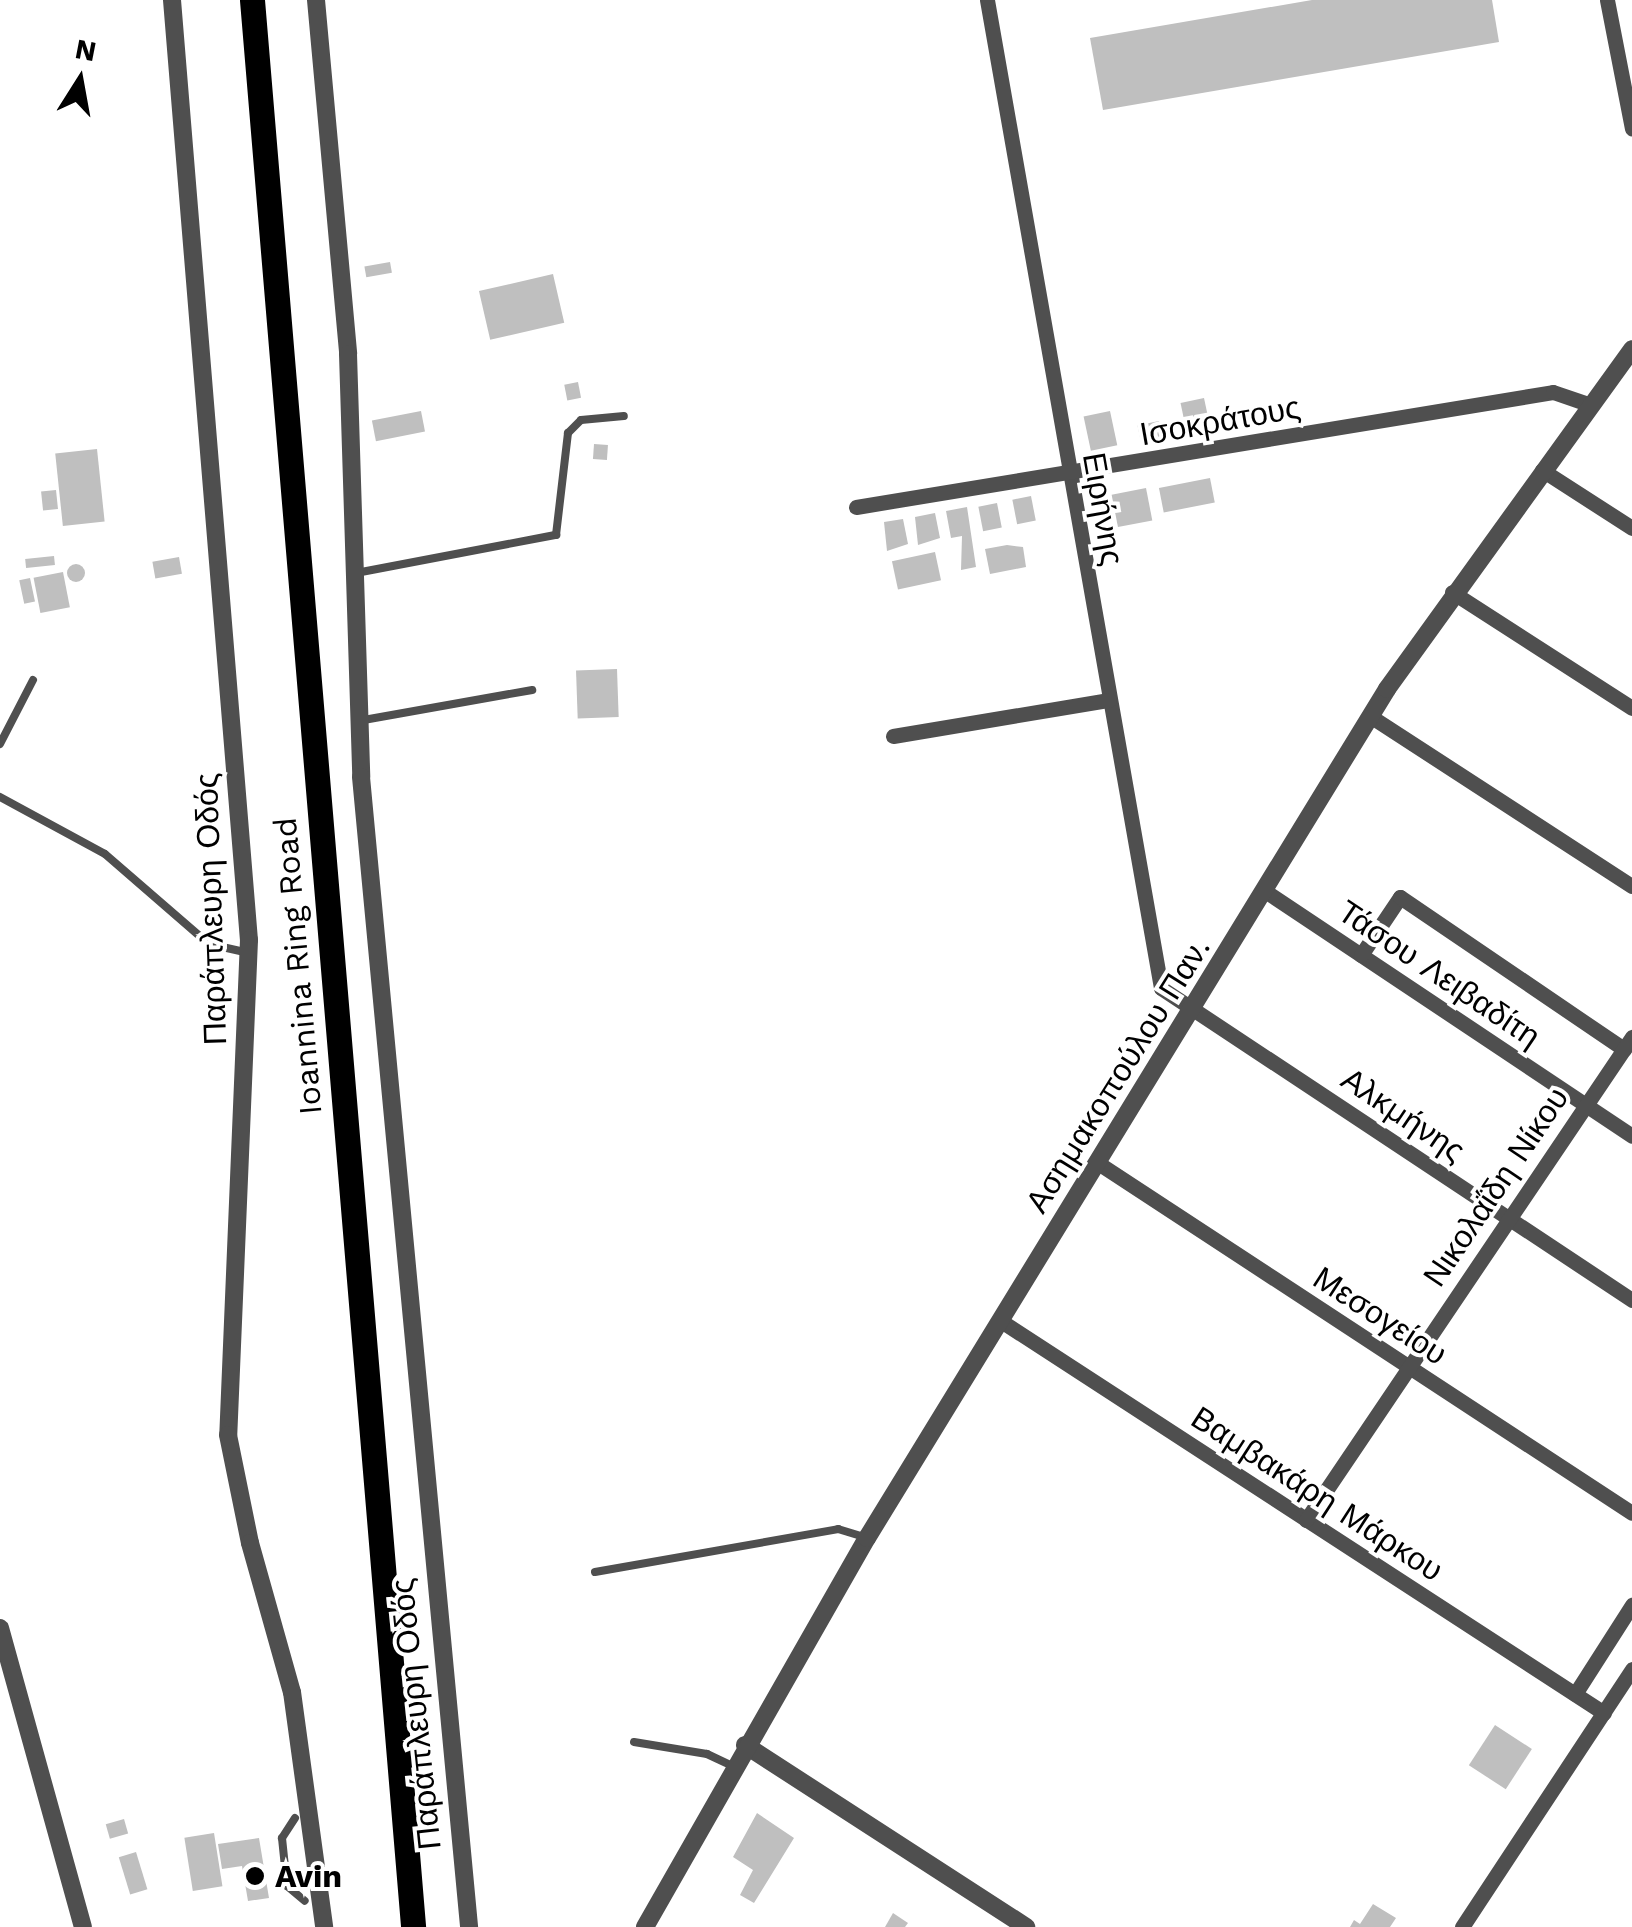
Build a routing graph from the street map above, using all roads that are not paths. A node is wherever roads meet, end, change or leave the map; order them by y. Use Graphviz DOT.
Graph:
graph roads {
  1 [pos="172,0"];
  2 [pos="252,0"];
  3 [pos="316,0"];
  4 [pos="987,0"];
  5 [pos="1608,0"];
  6 [pos="1632,129"];
  7 [pos="1632,348"];
  8 [pos="1590,405"];
  9 [pos="624,416"];
  10 [pos="1542,470"];
  11 [pos="1068,472"];
  12 [pos="856,508"];
  13 [pos="1632,528"];
  14 [pos="352,574"];
  15 [pos="1452,592"];
  16 [pos="33,680"];
  17 [pos="532,690"];
  18 [pos="1108,700"];
  19 [pos="1632,708"];
  20 [pos="1370,716"];
  21 [pos="358,721"];
  22 [pos="893,736"];
  23 [pos="0,744"];
  24 [pos="0,797"];
  25 [pos="1632,886"];
  26 [pos="1265,892"];
  27 [pos="249,952"];
  28 [pos="1361,955"];
  29 [pos="1193,1011"];
  30 [pos="1628,1042"];
  31 [pos="1585,1105"];
  32 [pos="1632,1136"];
  33 [pos="1098,1163"];
  34 [pos="1508,1218"];
  35 [pos="1632,1300"];
  36 [pos="1001,1321"];
  37 [pos="1407,1366"];
  38 [pos="1632,1513"];
  39 [pos="1306,1520"];
  40 [pos="868,1538"];
  41 [pos="595,1572"];
  42 [pos="1632,1606"];
  43 [pos="0,1628"];
  44 [pos="1632,1669"];
  45 [pos="1574,1694"];
  46 [pos="1604,1713"];
  47 [pos="634,1742"];
  48 [pos="745,1745"];
  49 [pos="733,1766"];
  50 [pos="296,1818"];
  51 [pos="305,1900"];
  52 [pos="83,1927"];
  53 [pos="324,1927"];
  54 [pos="413,1927"];
  55 [pos="470,1927"];
  56 [pos="645,1927"];
  57 [pos="1026,1927"];
  58 [pos="1462,1927"];
  1 -- 27 [label="street, Παράπλευρη Οδός"];
  2 -- 54 [label="highway, Ioannina Ring Road"];
  3 -- 14 [label="street, Παράπλευρη Οδός"];
  4 -- 11 [label="street, Ειρήνης"];
  5 -- 6 [label="street"];
  7 -- 8 [label="street, Ασημακοπούλου Παν."];
  8 -- 10 [label="street, Ασημακοπούλου Παν."];
  8 -- 11 [label="street, Ισοκράτους"];
  9 -- 14 [label="lane"];
  10 -- 13 [label="street"];
  10 -- 15 [label="street, Ασημακοπούλου Παν."];
  11 -- 12 [label="street, Ισοκράτους"];
  11 -- 18 [label="street, Ειρήνης"];
  14 -- 21 [label="street, Παράπλευρη Οδός"];
  15 -- 19 [label="street"];
  15 -- 20 [label="street, Ασημακοπούλου Παν."];
  16 -- 23 [label="lane"];
  17 -- 21 [label="lane"];
  18 -- 22 [label="street"];
  18 -- 29 [label="street, Ειρήνης"];
  20 -- 25 [label="street"];
  20 -- 26 [label="street, Ασημακοπούλου Παν."];
  21 -- 55 [label="street, Παράπλευρη Οδός"];
  24 -- 27 [label="lane"];
  26 -- 28 [label="street, Τάσου Λειβαδίτη"];
  26 -- 29 [label="street, Ασημακοπούλου Παν."];
  27 -- 53 [label="street, Παράπλευρη Οδός"];
  28 -- 30 [label="street"];
  28 -- 31 [label="street, Τάσου Λειβαδίτη"];
  29 -- 33 [label="street, Ασημακοπούλου Παν."];
  29 -- 34 [label="street, Αλκμήνης"];
  30 -- 31 [label="street, Νικολαΐδη Νίκου"];
  31 -- 32 [label="street, Τάσου Λειβαδίτη"];
  31 -- 34 [label="street, Νικολαΐδη Νίκου"];
  33 -- 36 [label="street, Ασημακοπούλου Παν."];
  33 -- 37 [label="street, Μεσογείου"];
  34 -- 35 [label="street, Αλκμήνης"];
  34 -- 37 [label="street, Νικολαΐδη Νίκου"];
  36 -- 39 [label="street, Βαμβακάρη Μάρκου"];
  36 -- 40 [label="street, Ασημακοπούλου Παν."];
  37 -- 38 [label="street, Μεσογείου"];
  37 -- 39 [label="street, Νικολαΐδη Νίκου"];
  39 -- 45 [label="street, Βαμβακάρη Μάρκου"];
  40 -- 41 [label="lane"];
  40 -- 48 [label="street, Ασημακοπούλου Παν."];
  42 -- 45 [label="street"];
  43 -- 52 [label="street"];
  44 -- 46 [label="street"];
  45 -- 46 [label="street, Βαμβακάρη Μάρκου"];
  46 -- 58 [label="street"];
  47 -- 49 [label="lane"];
  48 -- 49 [label="street, Ασημακοπούλου Παν."];
  48 -- 57 [label="street"];
  49 -- 56 [label="street, Ασημακοπούλου Παν."];
  50 -- 51 [label="lane"];
}
